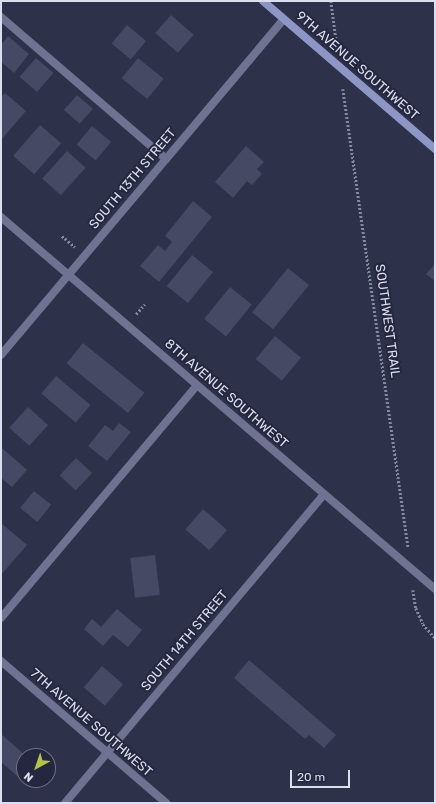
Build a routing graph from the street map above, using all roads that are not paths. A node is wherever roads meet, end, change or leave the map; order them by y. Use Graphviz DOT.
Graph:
graph roads {
  1 [pos="263,1"];
  2 [pos="1,17"];
  3 [pos="284,19"];
  4 [pos="435,149"];
  5 [pos="166,159"];
  6 [pos="1,217"];
  7 [pos="68,275"];
  8 [pos="1,355"];
  9 [pos="197,385"];
  10 [pos="324,494"];
  11 [pos="435,589"];
  12 [pos="1,618"];
  13 [pos="1,661"];
  14 [pos="107,753"];
  15 [pos="65,803"];
  16 [pos="166,803"];
  1 -- 3 [label="street, 9TH AVENUE SOUTHWEST"];
  2 -- 5 [label="street"];
  3 -- 4 [label="street, 9TH AVENUE SOUTHWEST"];
  3 -- 5 [label="street, SOUTH 13TH STREET"];
  5 -- 7 [label="street, SOUTH 13TH STREET"];
  6 -- 7 [label="street, 8TH AVENUE SOUTHWEST"];
  7 -- 8 [label="street, SOUTH 13TH STREET"];
  7 -- 9 [label="street, 8TH AVENUE SOUTHWEST"];
  9 -- 10 [label="street, 8TH AVENUE SOUTHWEST"];
  9 -- 12 [label="street"];
  10 -- 11 [label="street, 8TH AVENUE SOUTHWEST"];
  10 -- 14 [label="street, SOUTH 14TH STREET"];
  13 -- 14 [label="street, 7TH AVENUE SOUTHWEST"];
  14 -- 15 [label="street, SOUTH 14TH STREET"];
  14 -- 16 [label="street, 7TH AVENUE SOUTHWEST"];
}
